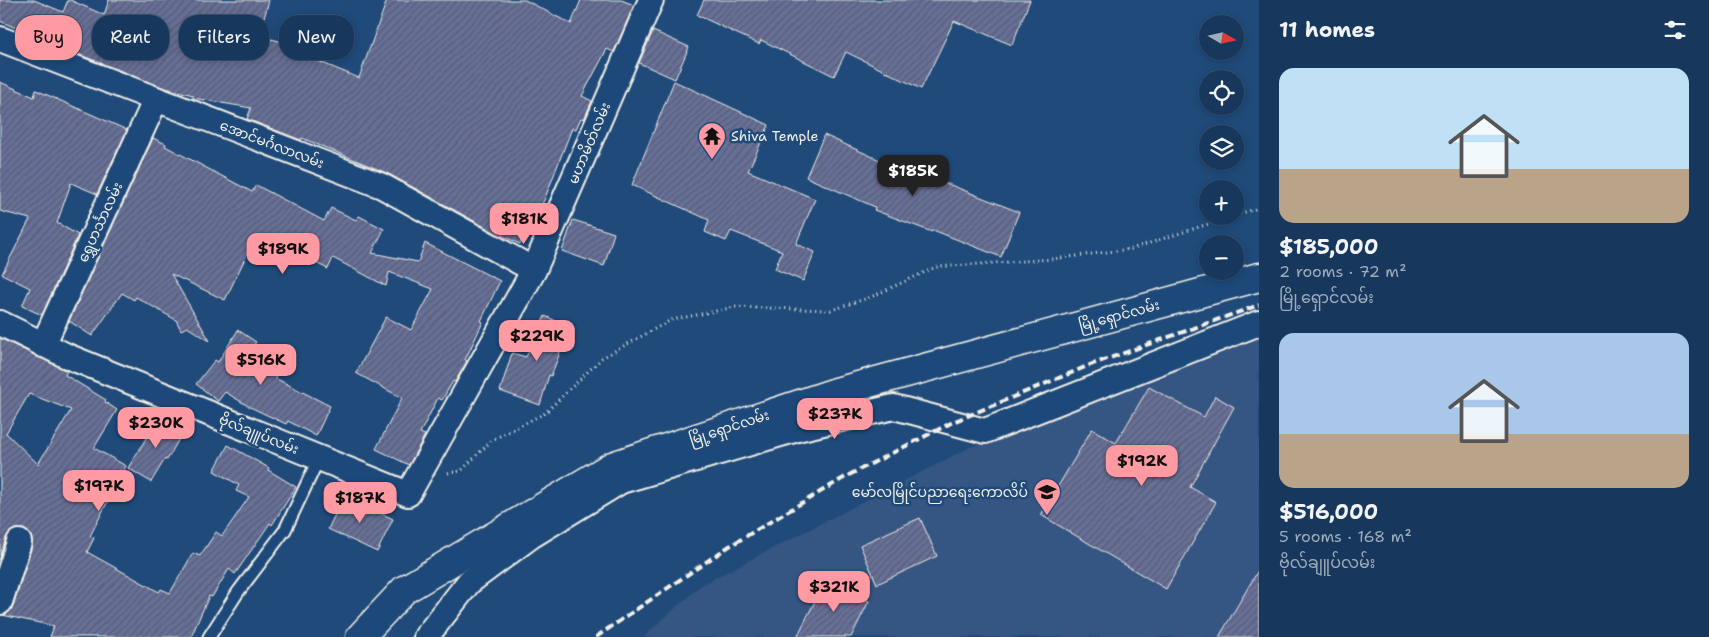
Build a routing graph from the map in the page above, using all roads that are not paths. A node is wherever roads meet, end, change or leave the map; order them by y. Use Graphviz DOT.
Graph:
graph roads {
  1 [pos="651,0"];
  2 [pos="0,39"];
  3 [pos="156,99"];
  4 [pos="534,270"];
  5 [pos="1259,277"];
  6 [pos="0,324"];
  7 [pos="1259,324"];
  8 [pos="43,345"];
  9 [pos="319,458"];
  10 [pos="408,494"];
  11 [pos="19,542"];
  12 [pos="0,602"];
  13 [pos="209,637"];
  14 [pos="360,637"];
  15 [pos="426,637"];
  1 -- 4 [label="street, မဟာမိတ်လမ်း"];
  2 -- 3 [label="street, အောင်မင်္ဂလာလမ်း"];
  3 -- 4 [label="street, အောင်မင်္ဂလာလမ်း"];
  3 -- 8 [label="street, ရွှေဟင်္သာလမ်း"];
  4 -- 10 [label="street, မဟာမိတ်လမ်း"];
  5 -- 14 [label="highway, မြို့ရှောင်လမ်း"];
  6 -- 8 [label="street, ဗိုလ်ချူပ်လမ်း"];
  7 -- 15 [label="street"];
  8 -- 9 [label="street, ဗိုလ်ချူပ်လမ်း"];
  9 -- 10 [label="street, ဗိုလ်ချူပ်လမ်း"];
  9 -- 13 [label="lane"];
  11 -- 12 [label="street"];
}
